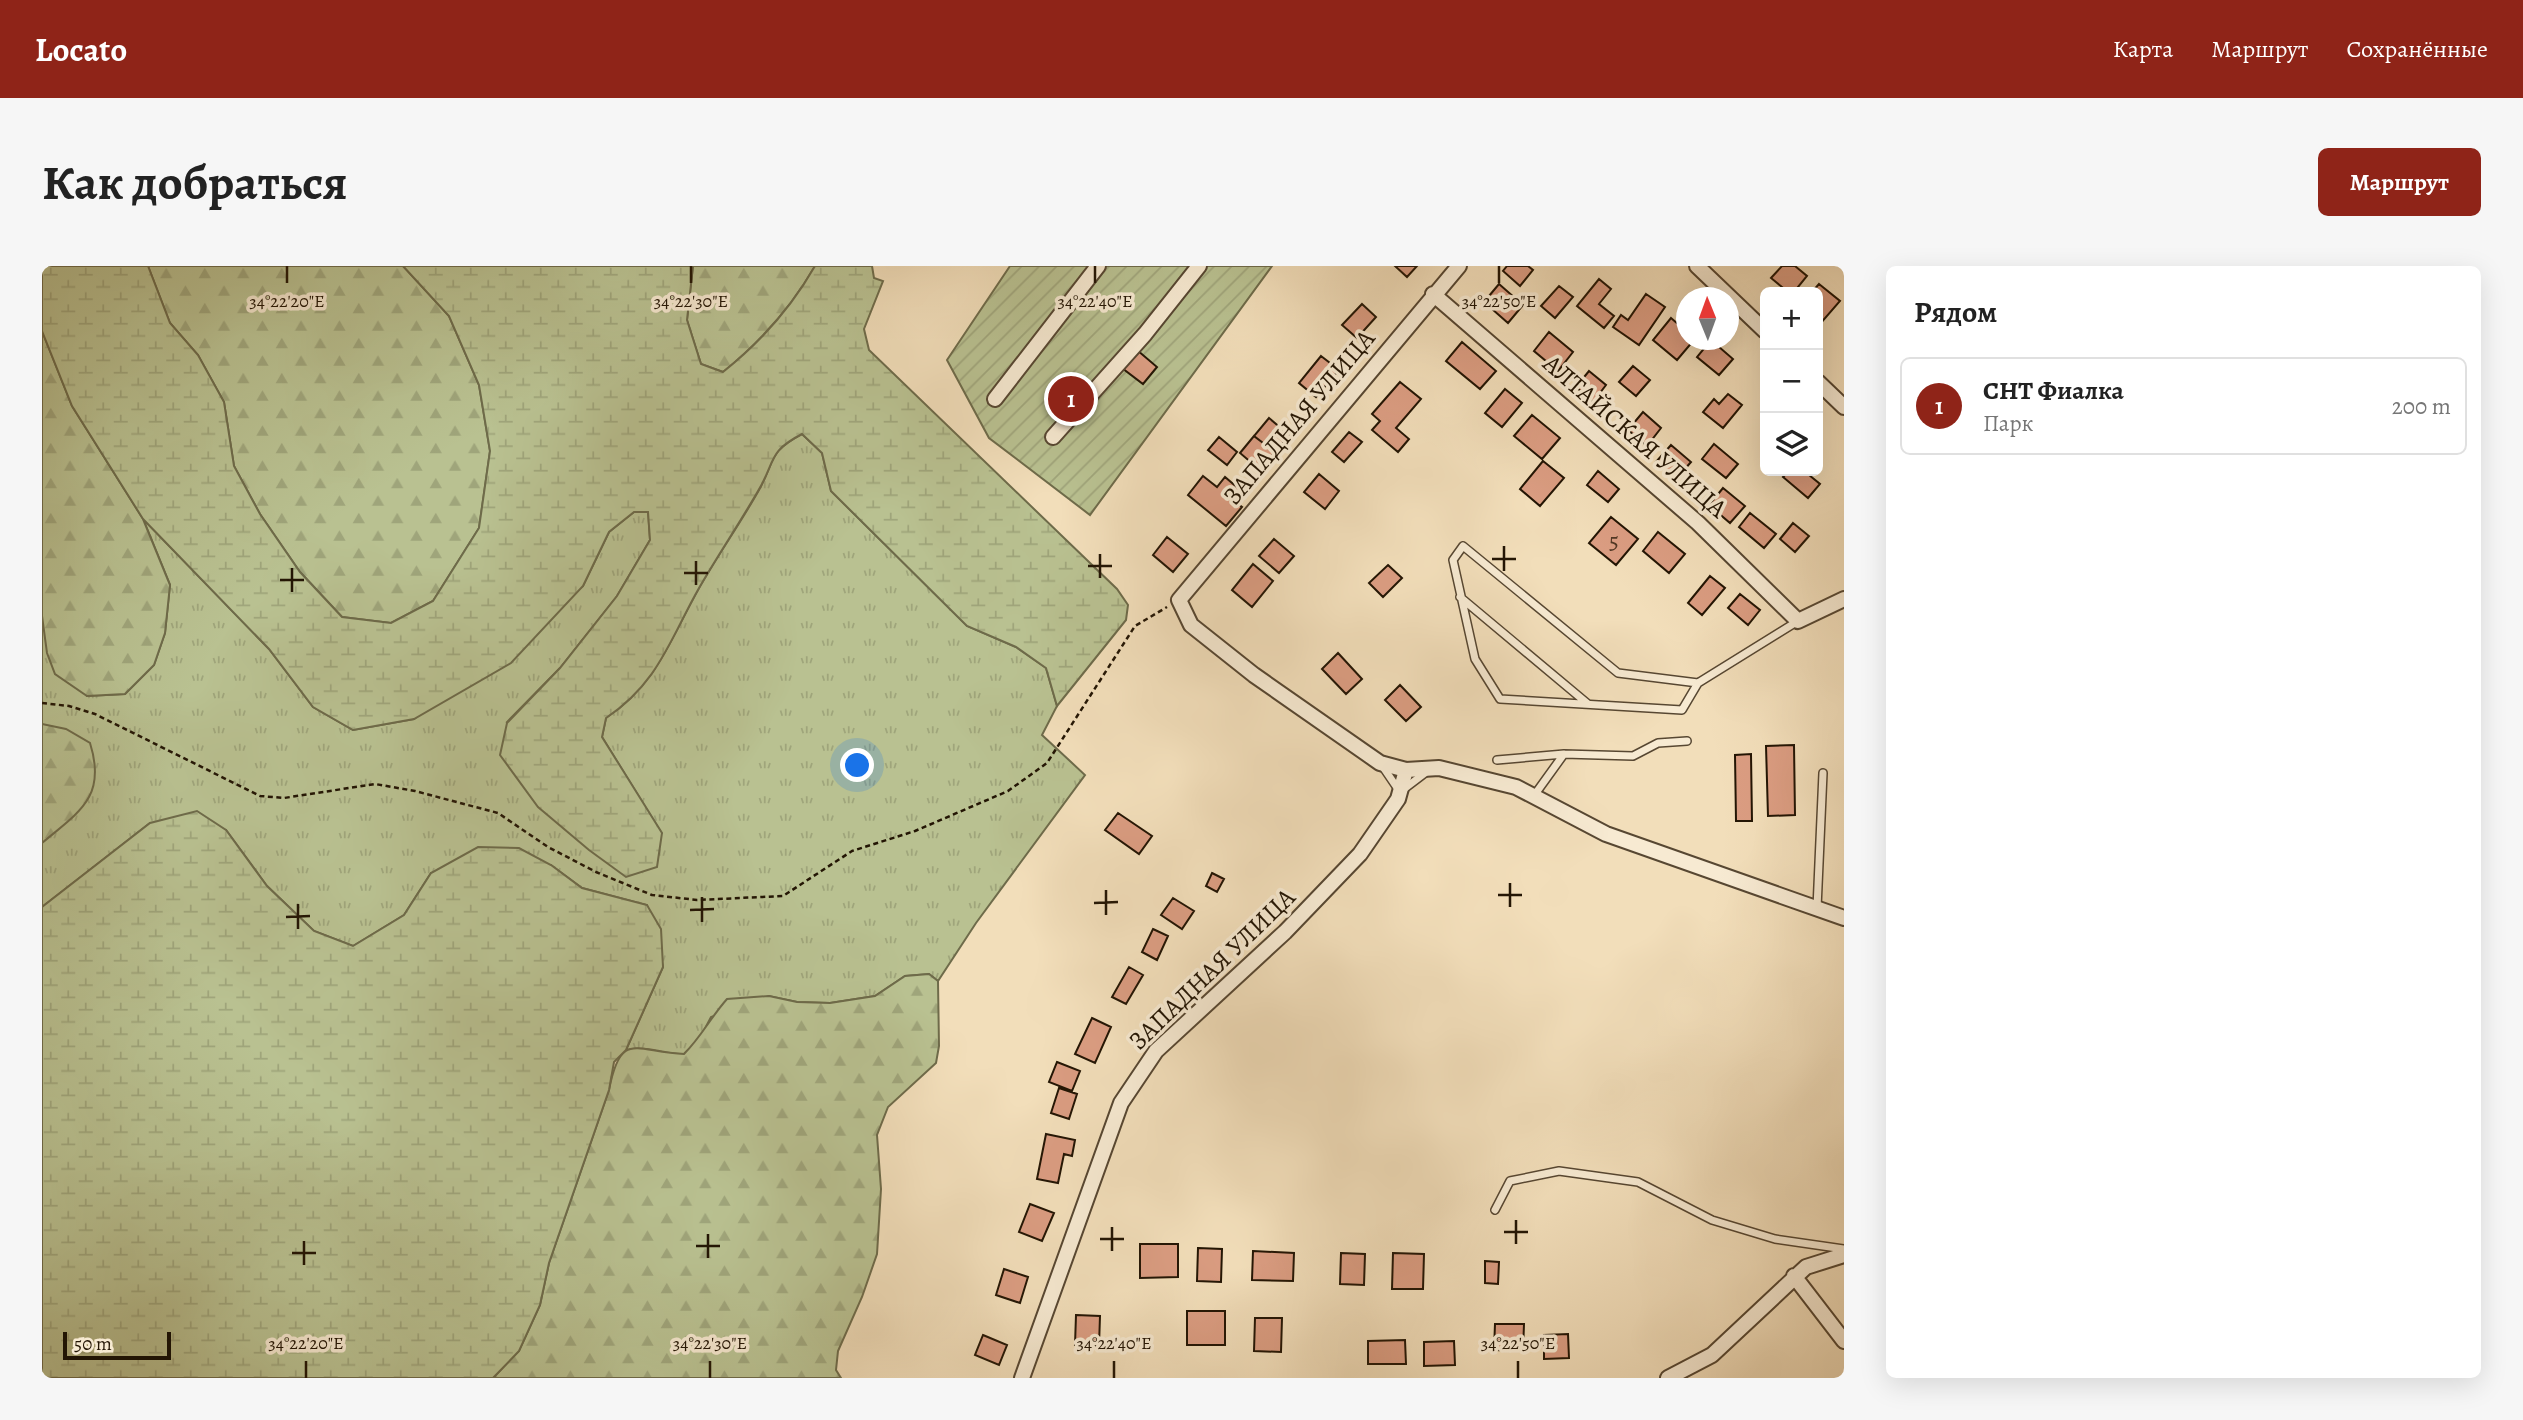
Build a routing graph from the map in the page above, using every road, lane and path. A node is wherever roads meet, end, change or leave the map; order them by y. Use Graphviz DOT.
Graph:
graph roads {
  1 [pos="1098,266"];
  2 [pos="1199,266"];
  3 [pos="1459,266"];
  4 [pos="1697,266"];
  5 [pos="1433,294"];
  6 [pos="1760,326"];
  7 [pos="1823,387"];
  8 [pos="995,399"];
  9 [pos="1844,407"];
  10 [pos="1053,437"];
  11 [pos="1459,596"];
  12 [pos="1844,599"];
  13 [pos="1179,600"];
  14 [pos="1798,621"];
  15 [pos="1698,682"];
  16 [pos="42,703"];
  17 [pos="1589,705"];
  18 [pos="1688,741"];
  19 [pos="1564,754"];
  20 [pos="1497,760"];
  21 [pos="1380,764"];
  22 [pos="1432,768"];
  23 [pos="1406,770"];
  24 [pos="1823,772"];
  25 [pos="1400,792"];
  26 [pos="1533,797"];
  27 [pos="1817,909"];
  28 [pos="1844,918"];
  29 [pos="1495,1210"];
  30 [pos="1844,1249"];
  31 [pos="1844,1255"];
  32 [pos="1794,1276"];
  33 [pos="1844,1341"];
  34 [pos="1024,1378"];
  35 [pos="1668,1378"];
  1 -- 8 [label="street"];
  2 -- 10 [label="street"];
  3 -- 5 [label="street, ЗАПАДНАЯ УЛИЦА"];
  4 -- 6 [label="street"];
  5 -- 13 [label="street, ЗАПАДНАЯ УЛИЦА"];
  5 -- 14 [label="street, АЛТАЙСКАЯ УЛИЦА"];
  7 -- 9 [label="street"];
  11 -- 15 [label="lane"];
  11 -- 17 [label="lane"];
  11 -- 17 [label="lane"];
  12 -- 14 [label="street"];
  13 -- 16 [label="path"];
  13 -- 21 [label="street"];
  14 -- 15 [label="lane"];
  15 -- 17 [label="lane"];
  18 -- 19 [label="lane"];
  19 -- 20 [label="lane"];
  19 -- 26 [label="lane"];
  21 -- 23 [label="street"];
  21 -- 25 [label="lane"];
  22 -- 23 [label="street"];
  22 -- 25 [label="lane"];
  22 -- 26 [label="street"];
  23 -- 25 [label="street, ЗАПАДНАЯ УЛИЦА"];
  24 -- 27 [label="lane"];
  25 -- 34 [label="street, ЗАПАДНАЯ УЛИЦА"];
  26 -- 27 [label="street"];
  27 -- 28 [label="street"];
  29 -- 30 [label="lane"];
  31 -- 32 [label="street"];
  32 -- 33 [label="street"];
  32 -- 35 [label="street"];
}
